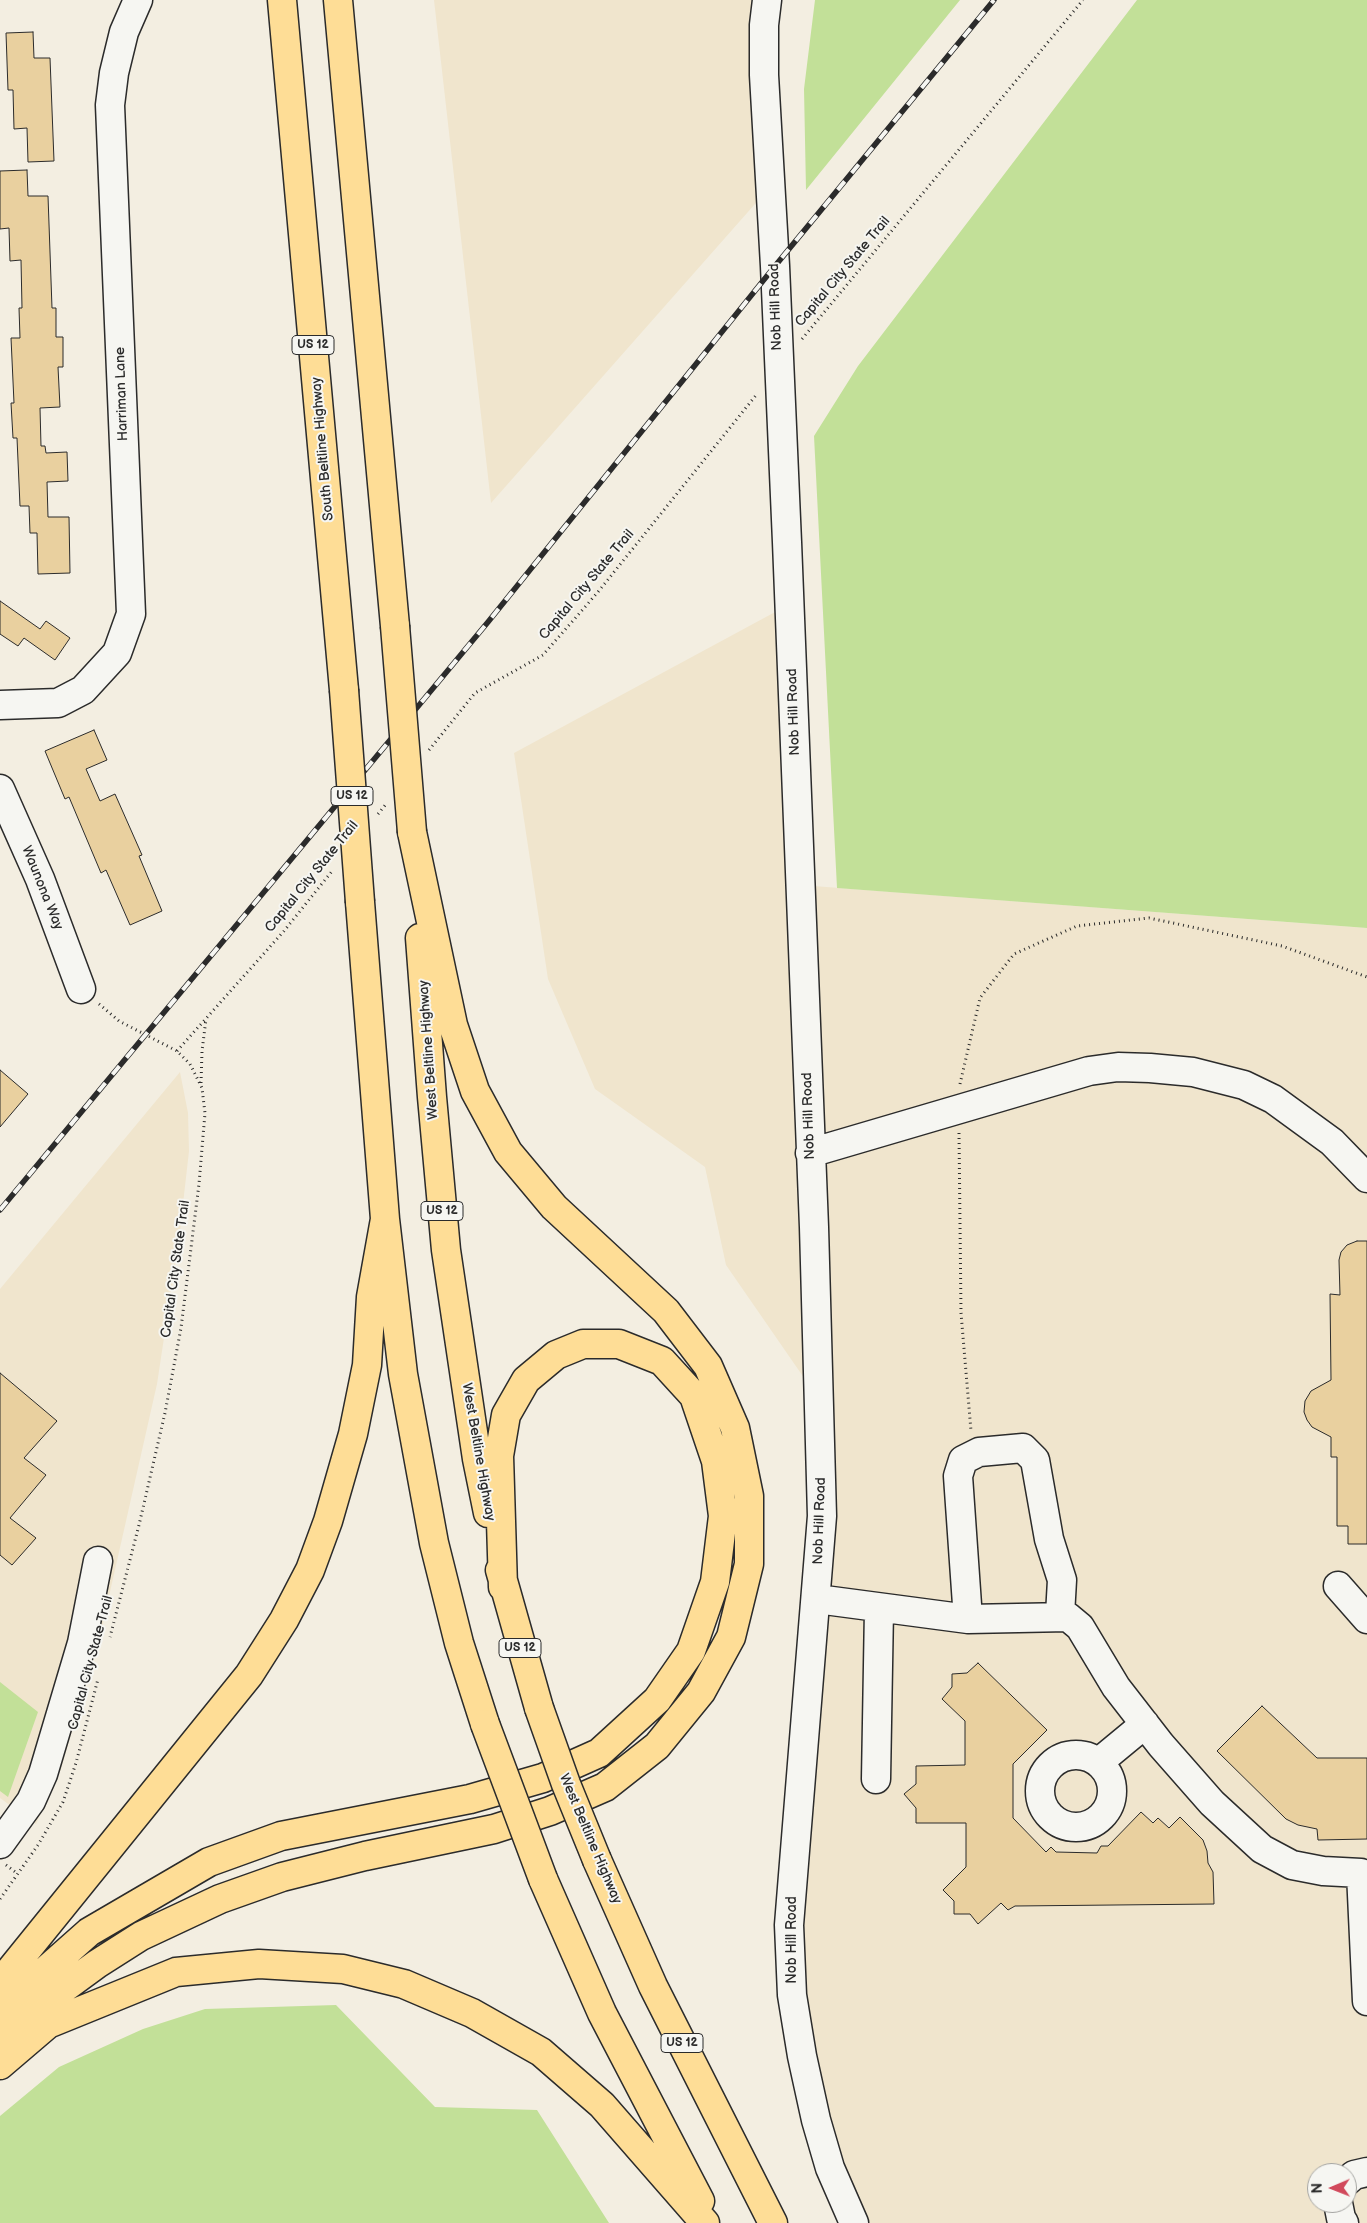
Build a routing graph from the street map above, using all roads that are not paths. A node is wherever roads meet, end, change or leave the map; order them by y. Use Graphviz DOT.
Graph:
graph roads {
  1 [pos="138,0"];
  2 [pos="282,0"];
  3 [pos="338,0"];
  4 [pos="767,0"];
  5 [pos="0,705"];
  6 [pos="0,789"];
  7 [pos="412,832"];
  8 [pos="81,989"];
  9 [pos="810,1153"];
  10 [pos="1367,1178"];
  11 [pos="385,1219"];
  12 [pos="98,1561"];
  13 [pos="1338,1586"];
  14 [pos="503,1587"];
  15 [pos="817,1599"];
  16 [pos="879,1609"];
  17 [pos="1060,1615"];
  18 [pos="968,1619"];
  19 [pos="1367,1619"];
  20 [pos="1145,1724"];
  21 [pos="1099,1762"];
  22 [pos="876,1779"];
  23 [pos="0,1844"];
  24 [pos="0,1983"];
  25 [pos="1367,2001"];
  26 [pos="0,2011"];
  27 [pos="0,2035"];
  28 [pos="0,2065"];
  29 [pos="705,2223"];
  30 [pos="711,2223"];
  31 [pos="773,2223"];
  32 [pos="854,2223"];
  1 -- 5 [label="street, Harriman Lane"];
  2 -- 11 [label="highway, South Beltline Highway / US 12, bridge"];
  3 -- 7 [label="highway, West Beltline Highway / US 12, bridge"];
  4 -- 9 [label="street, Nob Hill Road"];
  6 -- 8 [label="street, Waunona Way"];
  7 -- 14 [label="highway, West Beltline Highway / US 12"];
  7 -- 27 [label="highway"];
  9 -- 10 [label="street"];
  9 -- 15 [label="street, Nob Hill Road"];
  11 -- 24 [label="highway"];
  11 -- 30 [label="highway, US 12, bridge"];
  12 -- 23 [label="street"];
  13 -- 19 [label="street"];
  14 -- 26 [label="highway"];
  14 -- 31 [label="highway, West Beltline Highway / US 12, bridge"];
  15 -- 16 [label="street"];
  15 -- 32 [label="street, Nob Hill Road"];
  16 -- 18 [label="street"];
  16 -- 22 [label="street"];
  17 -- 18 [label="street"];
  17 -- 18 [label="street"];
  17 -- 20 [label="street"];
  20 -- 21 [label="street"];
  20 -- 25 [label="street"];
  28 -- 29 [label="highway"];
}
